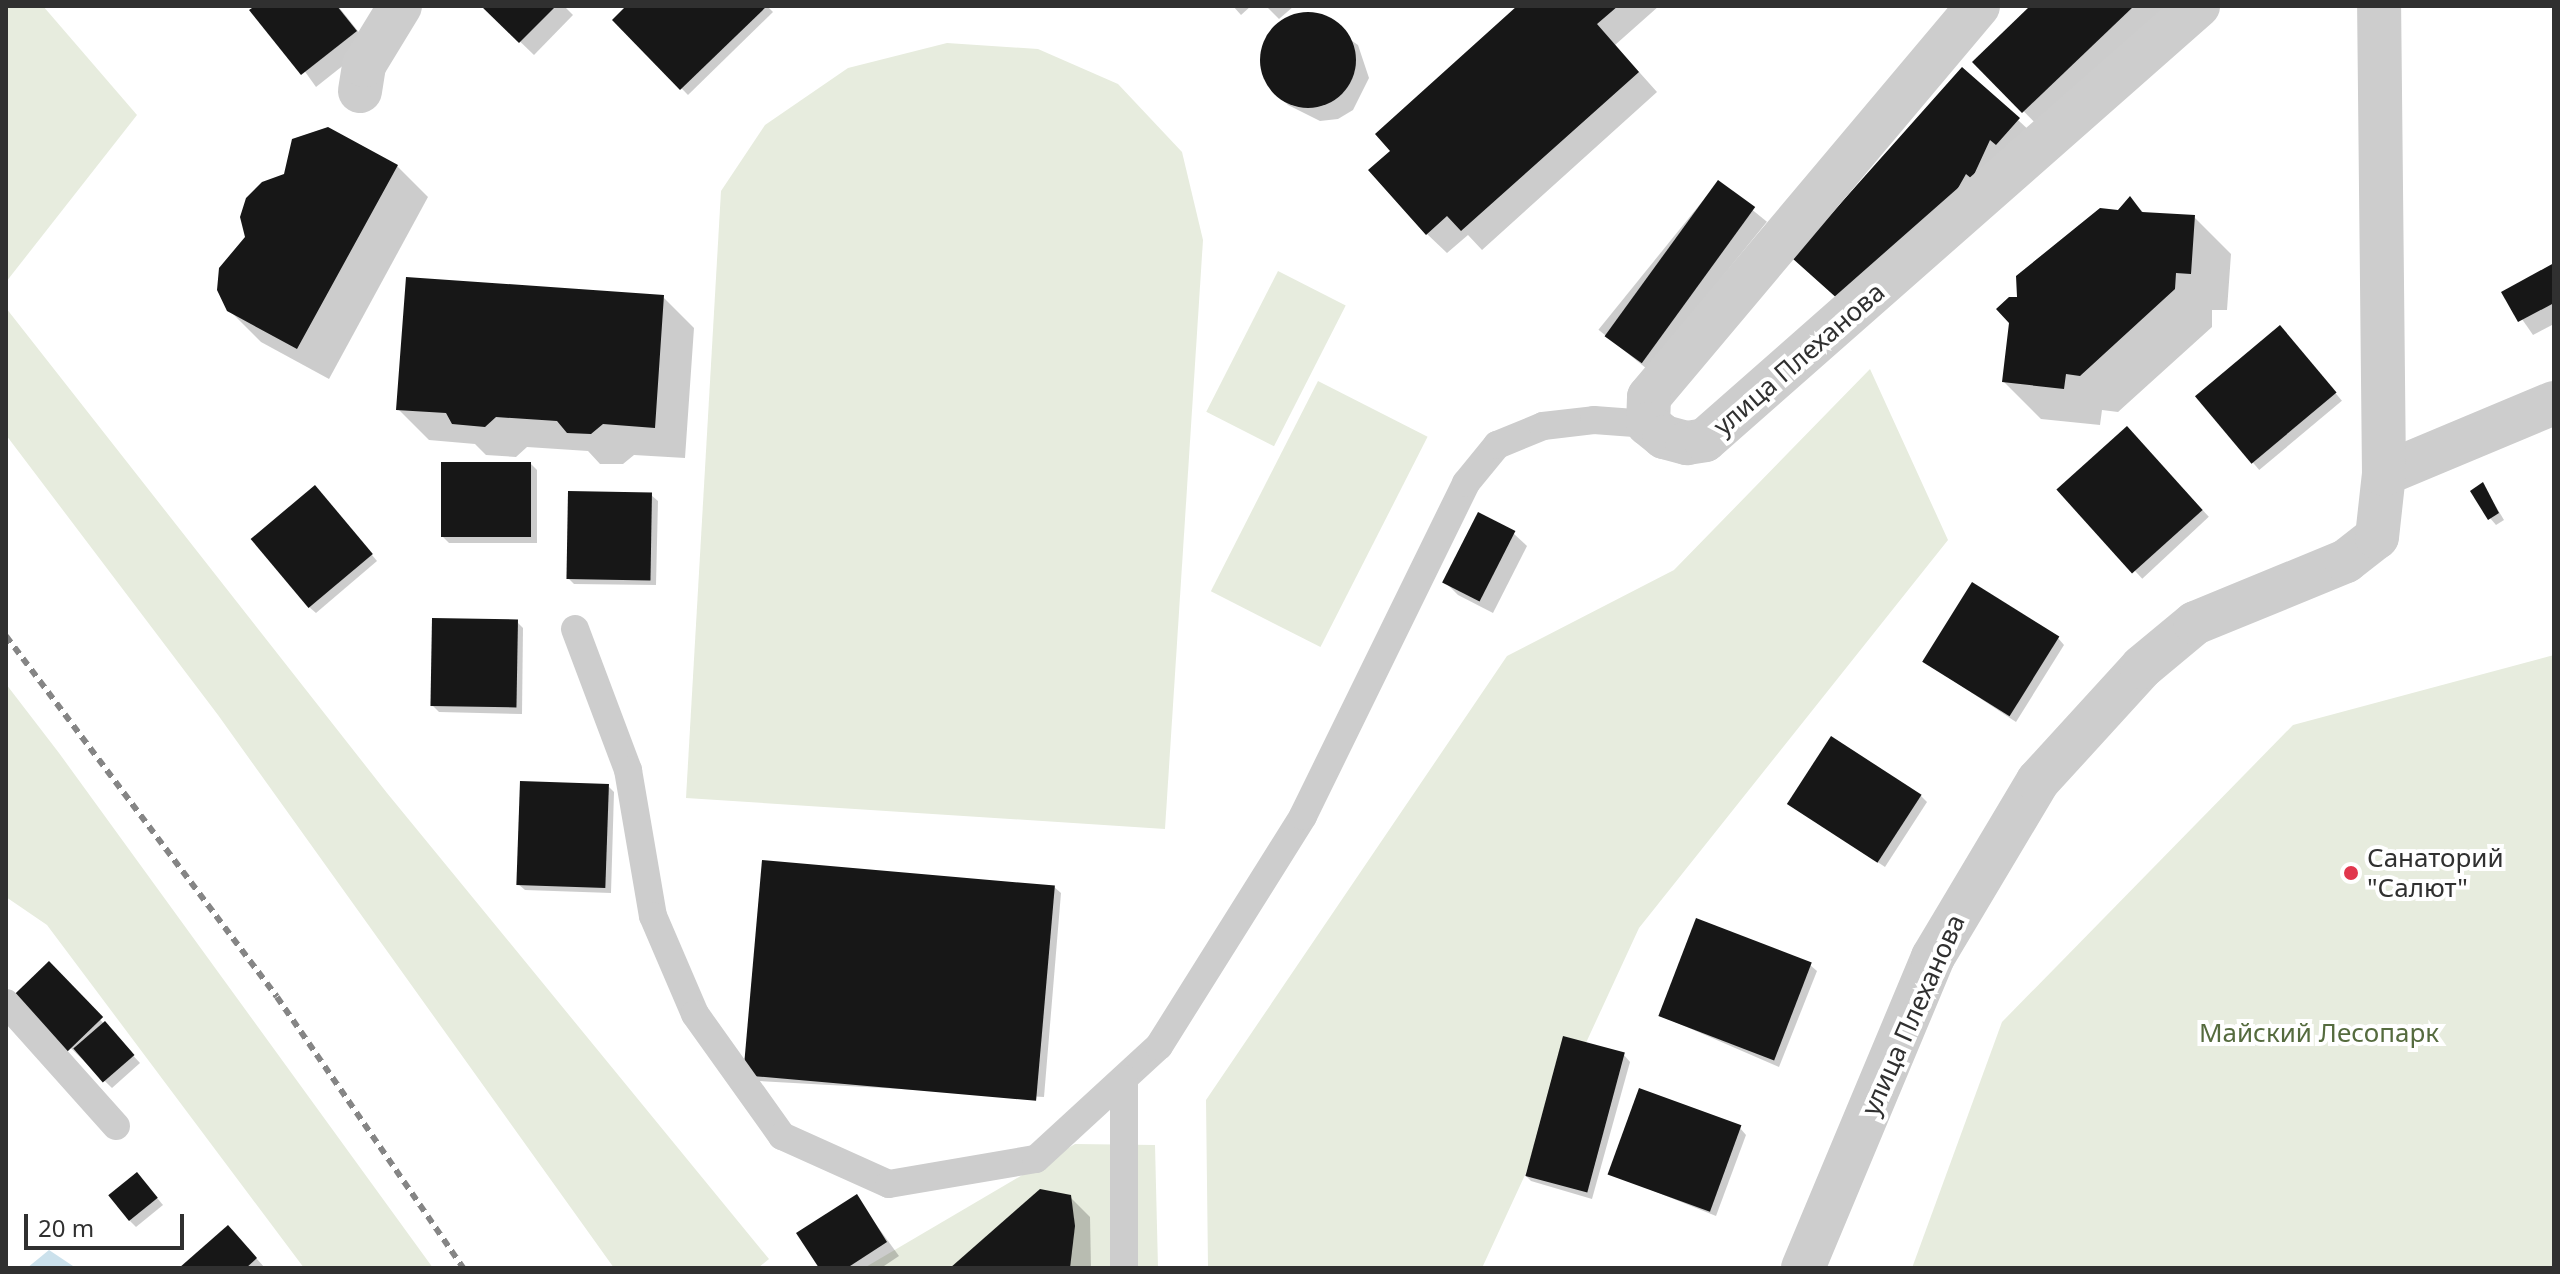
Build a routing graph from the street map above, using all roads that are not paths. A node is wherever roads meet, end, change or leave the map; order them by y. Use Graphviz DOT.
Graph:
graph roads {
  1 [pos="400,6"];
  2 [pos="1978,6"];
  3 [pos="2198,6"];
  4 [pos="2379,6"];
  5 [pos="360,91"];
  6 [pos="2554,403"];
  7 [pos="1648,424"];
  8 [pos="2384,474"];
  9 [pos="575,629"];
  10 [pos="6,1003"];
  11 [pos="1124,1079"];
  12 [pos="116,1126"];
  13 [pos="1124,1268"];
  14 [pos="1803,1268"];
  1 -- 5 [label="street"];
  2 -- 7 [label="street"];
  3 -- 7 [label="street, улица Плеханова"];
  4 -- 8 [label="street, улица Плеханова"];
  6 -- 8 [label="street"];
  7 -- 11 [label="lane"];
  8 -- 14 [label="street, улица Плеханова"];
  9 -- 11 [label="lane"];
  10 -- 12 [label="lane"];
  11 -- 13 [label="lane"];
}
